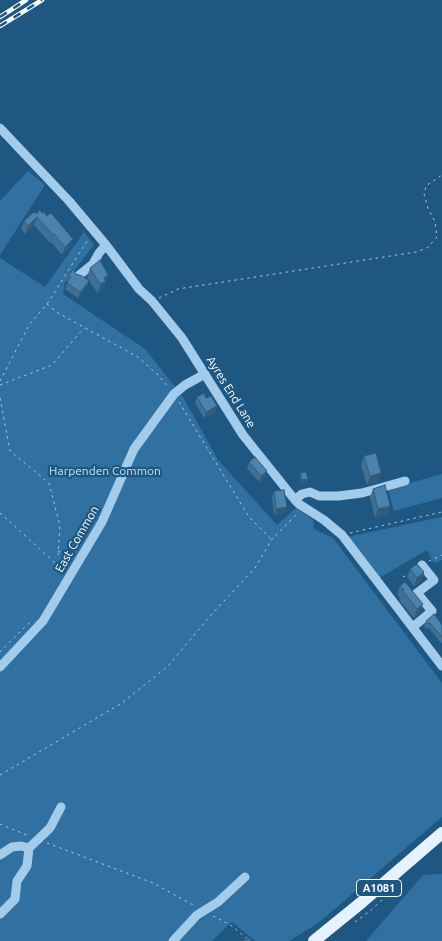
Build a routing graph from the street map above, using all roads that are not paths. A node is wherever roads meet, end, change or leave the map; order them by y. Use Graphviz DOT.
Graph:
graph roads {
  1 [pos="0,128"];
  2 [pos="106,246"];
  3 [pos="78,276"];
  4 [pos="205,374"];
  5 [pos="405,481"];
  6 [pos="295,500"];
  7 [pos="422,565"];
  8 [pos="413,627"];
  9 [pos="442,666"];
  10 [pos="0,667"];
  11 [pos="61,807"];
  12 [pos="442,833"];
  13 [pos="29,848"];
  14 [pos="0,855"];
  15 [pos="245,877"];
  16 [pos="0,914"];
  17 [pos="173,941"];
  18 [pos="314,941"];
  1 -- 2 [label="street, Ayres End Lane"];
  2 -- 3 [label="street"];
  2 -- 4 [label="street, Ayres End Lane"];
  4 -- 6 [label="street, Ayres End Lane"];
  4 -- 10 [label="street, East Common"];
  5 -- 6 [label="street"];
  6 -- 8 [label="street, Ayres End Lane"];
  7 -- 8 [label="street"];
  8 -- 9 [label="street, Ayres End Lane"];
  11 -- 13 [label="street"];
  12 -- 18 [label="main road, A1081"];
  13 -- 14 [label="street"];
  13 -- 16 [label="street"];
  15 -- 17 [label="street"];
}
